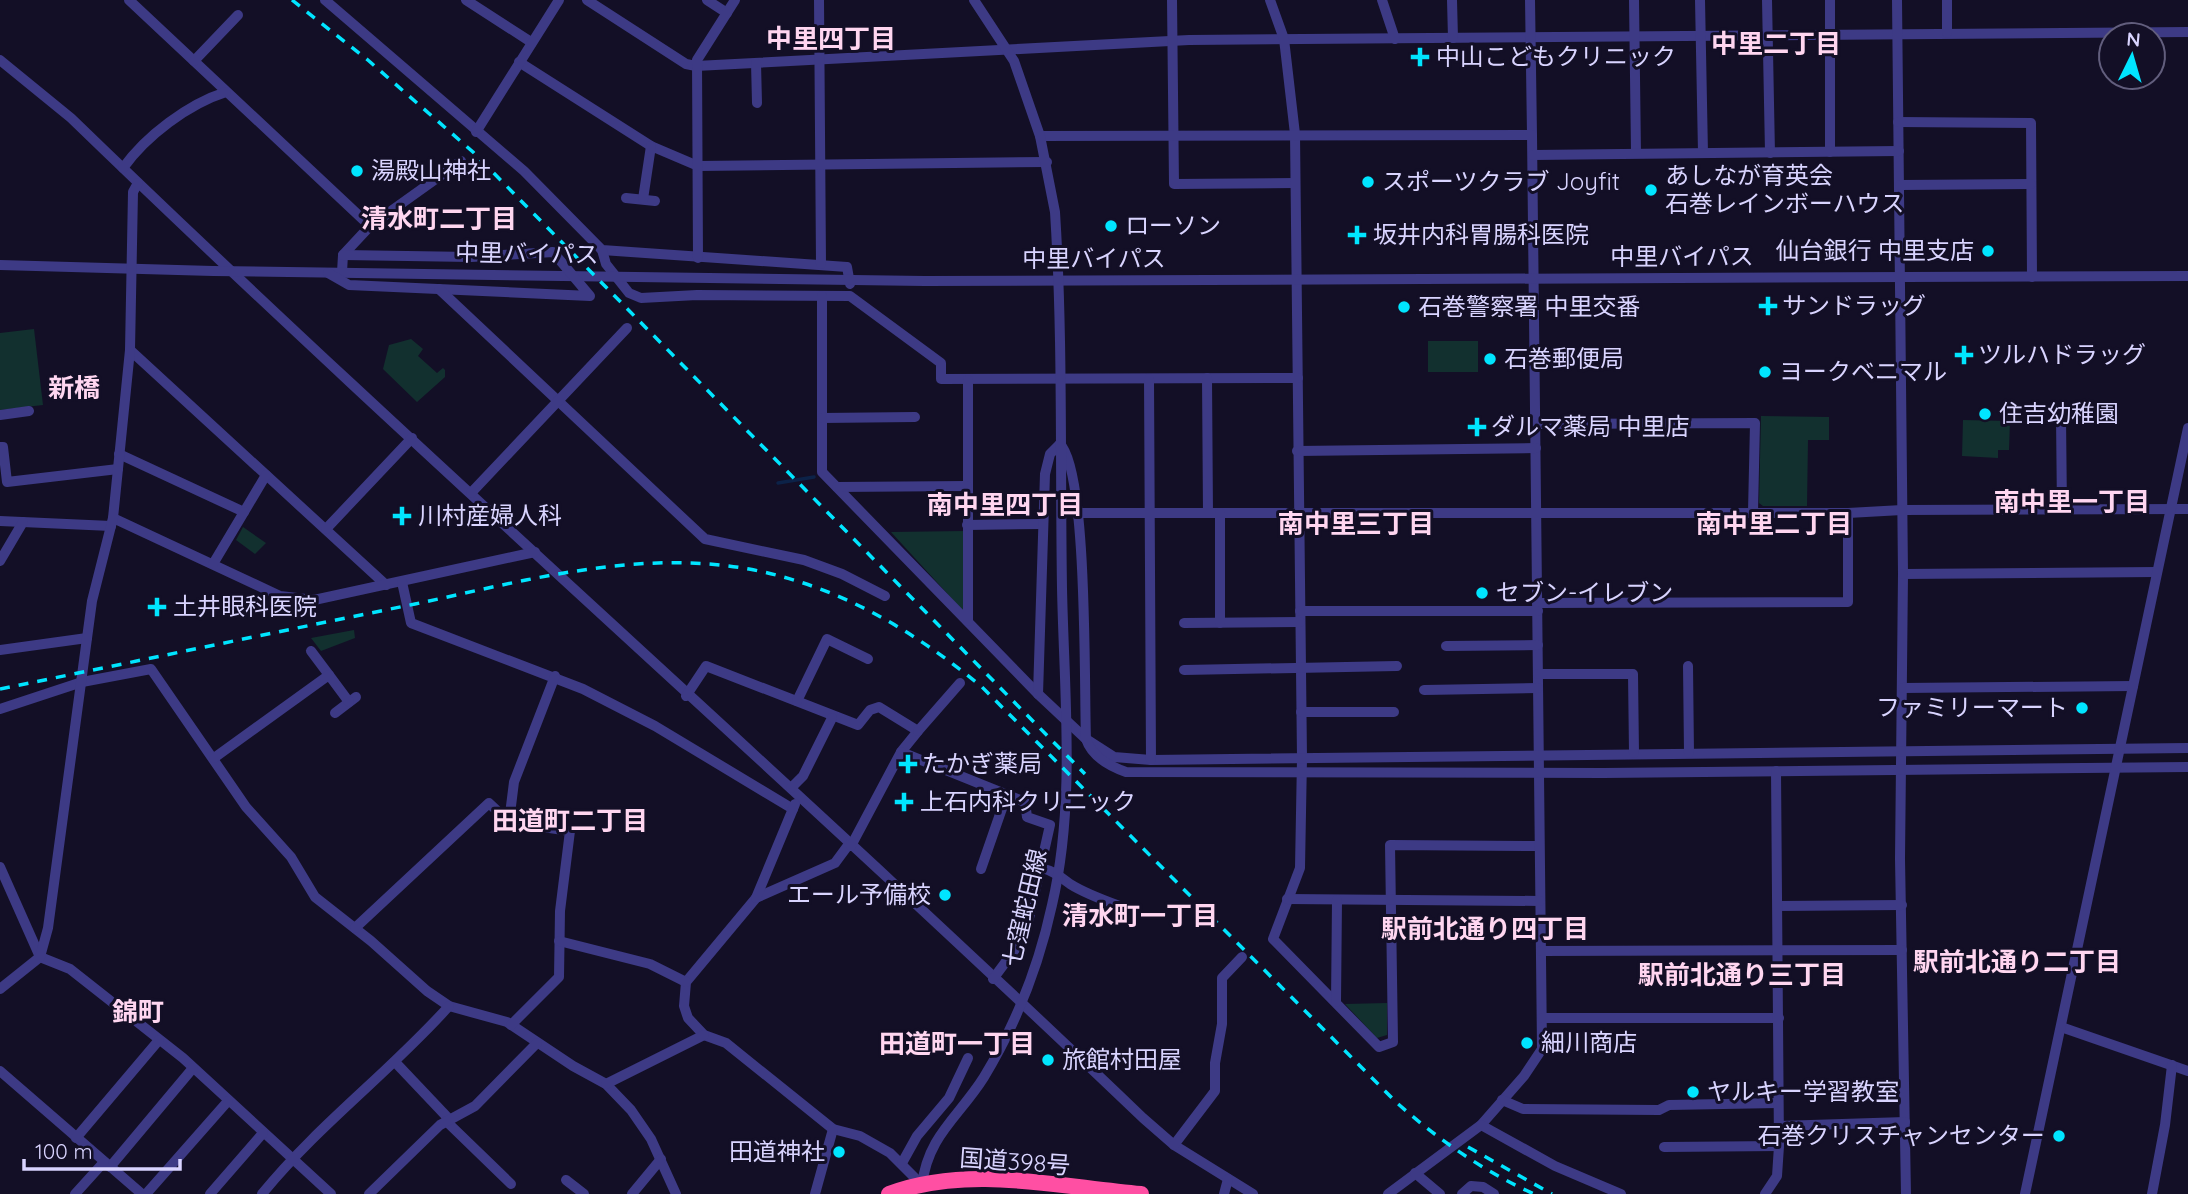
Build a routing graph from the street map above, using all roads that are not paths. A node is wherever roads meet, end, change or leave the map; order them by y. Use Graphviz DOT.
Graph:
graph roads {
  1 [pos="129,0"];
  2 [pos="325,0"];
  3 [pos="466,0"];
  4 [pos="559,0"];
  5 [pos="587,0"];
  6 [pos="707,0"];
  7 [pos="735,0"];
  8 [pos="819,0"];
  9 [pos="974,0"];
  10 [pos="1172,0"];
  11 [pos="1270,0"];
  12 [pos="1382,0"];
  13 [pos="1452,0"];
  14 [pos="1530,0"];
  15 [pos="1634,0"];
  16 [pos="1700,0"];
  17 [pos="1768,0"];
  18 [pos="1830,0"];
  19 [pos="1897,0"];
  20 [pos="1947,0"];
  21 [pos="727,13"];
  22 [pos="237,15"];
  23 [pos="2188,32"];
  24 [pos="1897,33"];
  25 [pos="1947,33"];
  26 [pos="1830,35"];
  27 [pos="1701,36"];
  28 [pos="1768,36"];
  29 [pos="1634,37"];
  30 [pos="1453,38"];
  31 [pos="1284,39"];
  32 [pos="1395,39"];
  33 [pos="1531,39"];
  34 [pos="1173,41"];
  35 [pos="531,42"];
  36 [pos="1006,50"];
  37 [pos="0,60"];
  38 [pos="820,60"];
  39 [pos="194,61"];
  40 [pos="519,62"];
  41 [pos="756,63"];
  42 [pos="696,66"];
  43 [pos="226,92"];
  44 [pos="757,103"];
  45 [pos="1898,122"];
  46 [pos="475,132"];
  47 [pos="1295,134"];
  48 [pos="1532,135"];
  49 [pos="1040,136"];
  50 [pos="1173,136"];
  51 [pos="652,146"];
  52 [pos="1899,151"];
  53 [pos="1830,152"];
  54 [pos="1636,153"];
  55 [pos="1703,153"];
  56 [pos="1770,153"];
  57 [pos="1532,155"];
  58 [pos="461,161"];
  59 [pos="1047,162"];
  60 [pos="698,166"];
  61 [pos="820,166"];
  62 [pos="123,169"];
  63 [pos="138,183"];
  64 [pos="1295,183"];
  65 [pos="2031,184"];
  66 [pos="1900,185"];
  67 [pos="626,198"];
  68 [pos="370,226"];
  69 [pos="602,250"];
  70 [pos="343,255"];
  71 [pos="698,258"];
  72 [pos="821,264"];
  73 [pos="0,265"];
  74 [pos="132,269"];
  75 [pos="232,271"];
  76 [pos="326,272"];
  77 [pos="342,272"];
  78 [pos="2188,276"];
  79 [pos="1901,277"];
  80 [pos="2032,277"];
  81 [pos="1534,278"];
  82 [pos="1296,279"];
  83 [pos="850,280"];
  84 [pos="1057,280"];
  85 [pos="439,289"];
  86 [pos="822,296"];
  87 [pos="850,296"];
  88 [pos="626,328"];
  89 [pos="130,350"];
  90 [pos="1298,378"];
  91 [pos="1149,379"];
  92 [pos="1208,379"];
  93 [pos="968,380"];
  94 [pos="1059,380"];
  95 [pos="559,401"];
  96 [pos="29,411"];
  97 [pos="0,415"];
  98 [pos="2061,416"];
  99 [pos="915,417"];
  100 [pos="822,418"];
  101 [pos="1536,424"];
  102 [pos="2188,428"];
  103 [pos="412,438"];
  104 [pos="1060,444"];
  105 [pos="0,447"];
  106 [pos="1536,448"];
  107 [pos="1297,451"];
  108 [pos="120,454"];
  109 [pos="118,469"];
  110 [pos="266,475"];
  111 [pos="967,486"];
  112 [pos="837,487"];
  113 [pos="471,493"];
  114 [pos="2171,509"];
  115 [pos="2188,509"];
  116 [pos="1902,510"];
  117 [pos="2062,510"];
  118 [pos="244,512"];
  119 [pos="1753,512"];
  120 [pos="1078,513"];
  121 [pos="1150,513"];
  122 [pos="1208,513"];
  123 [pos="1220,513"];
  124 [pos="1536,513"];
  125 [pos="1848,513"];
  126 [pos="1299,514"];
  127 [pos="0,521"];
  128 [pos="23,522"];
  129 [pos="112,522"];
  130 [pos="1042,524"];
  131 [pos="967,525"];
  132 [pos="326,529"];
  133 [pos="536,552"];
  134 [pos="0,561"];
  135 [pos="213,565"];
  136 [pos="2157,572"];
  137 [pos="1903,574"];
  138 [pos="402,582"];
  139 [pos="386,585"];
  140 [pos="885,596"];
  141 [pos="1537,607"];
  142 [pos="1300,617"];
  143 [pos="968,621"];
  144 [pos="1184,623"];
  145 [pos="1220,623"];
  146 [pos="87,638"];
  147 [pos="1538,645"];
  148 [pos="1446,646"];
  149 [pos="0,650"];
  150 [pos="310,651"];
  151 [pos="868,659"];
  152 [pos="1397,666"];
  153 [pos="1688,666"];
  154 [pos="1301,668"];
  155 [pos="1184,670"];
  156 [pos="1538,674"];
  157 [pos="329,675"];
  158 [pos="555,676"];
  159 [pos="82,682"];
  160 [pos="960,683"];
  161 [pos="2133,686"];
  162 [pos="1538,688"];
  163 [pos="1903,688"];
  164 [pos="1424,690"];
  165 [pos="1038,694"];
  166 [pos="686,696"];
  167 [pos="797,701"];
  168 [pos="0,709"];
  169 [pos="1301,712"];
  170 [pos="1394,712"];
  171 [pos="335,713"];
  172 [pos="832,718"];
  173 [pos="918,731"];
  174 [pos="1086,739"];
  175 [pos="2120,748"];
  176 [pos="2188,748"];
  177 [pos="1902,751"];
  178 [pos="901,752"];
  179 [pos="1634,753"];
  180 [pos="1689,753"];
  181 [pos="1538,757"];
  182 [pos="214,758"];
  183 [pos="1302,758"];
  184 [pos="1151,760"];
  185 [pos="2188,767"];
  186 [pos="2115,768"];
  187 [pos="1901,770"];
  188 [pos="1776,771"];
  189 [pos="1538,772"];
  190 [pos="1302,773"];
  191 [pos="794,792"];
  192 [pos="1007,794"];
  193 [pos="793,809"];
  194 [pos="509,822"];
  195 [pos="850,845"];
  196 [pos="1539,846"];
  197 [pos="0,867"];
  198 [pos="1041,868"];
  199 [pos="981,869"];
  200 [pos="756,898"];
  201 [pos="1287,899"];
  202 [pos="1337,900"];
  203 [pos="1392,901"];
  204 [pos="1540,901"];
  205 [pos="1902,905"];
  206 [pos="1777,906"];
  207 [pos="1133,911"];
  208 [pos="355,928"];
  209 [pos="559,941"];
  210 [pos="1778,950"];
  211 [pos="1902,950"];
  212 [pos="1541,951"];
  213 [pos="40,957"];
  214 [pos="1242,957"];
  215 [pos="993,979"];
  216 [pos="686,982"];
  217 [pos="0,989"];
  218 [pos="1336,1002"];
  219 [pos="449,1006"];
  220 [pos="1542,1018"];
  221 [pos="1779,1018"];
  222 [pos="512,1025"];
  223 [pos="2061,1027"];
  224 [pos="704,1035"];
  225 [pos="159,1040"];
  226 [pos="537,1043"];
  227 [pos="968,1058"];
  228 [pos="395,1062"];
  229 [pos="2172,1065"];
  230 [pos="193,1068"];
  231 [pos="2188,1070"];
  232 [pos="0,1071"];
  233 [pos="606,1084"];
  234 [pos="1502,1100"];
  235 [pos="228,1101"];
  236 [pos="1778,1103"];
  237 [pos="448,1120"];
  238 [pos="1905,1122"];
  239 [pos="1481,1125"];
  240 [pos="1779,1126"];
  241 [pos="834,1129"];
  242 [pos="263,1133"];
  243 [pos="76,1138"];
  244 [pos="1174,1145"];
  245 [pos="1779,1146"];
  246 [pos="1664,1147"];
  247 [pos="291,1158"];
  248 [pos="661,1159"];
  249 [pos="902,1163"];
  250 [pos="107,1164"];
  251 [pos="1415,1173"];
  252 [pos="1228,1179"];
  253 [pos="566,1180"];
  254 [pos="511,1184"];
  255 [pos="922,1185"];
  256 [pos="1087,1192"];
  257 [pos="75,1194"];
  258 [pos="144,1194"];
  259 [pos="210,1194"];
  260 [pos="262,1194"];
  261 [pos="331,1194"];
  262 [pos="369,1194"];
  263 [pos="584,1194"];
  264 [pos="632,1194"];
  265 [pos="676,1194"];
  266 [pos="814,1194"];
  267 [pos="888,1194"];
  268 [pos="1141,1194"];
  269 [pos="1224,1194"];
  270 [pos="1253,1194"];
  271 [pos="1388,1194"];
  272 [pos="1440,1194"];
  273 [pos="1462,1194"];
  274 [pos="1494,1194"];
  275 [pos="1621,1194"];
  276 [pos="1765,1194"];
  277 [pos="1906,1194"];
  278 [pos="2025,1194"];
  279 [pos="2152,1194"];
  1 -- 39 [label="street"];
  2 -- 46 [label="street"];
  3 -- 35 [label="street"];
  4 -- 35 [label="street"];
  5 -- 42 [label="street"];
  6 -- 21 [label="street"];
  7 -- 21 [label="street"];
  8 -- 38 [label="street"];
  9 -- 36 [label="street, 七窪蛇田線"];
  10 -- 34 [label="street"];
  11 -- 31 [label="street"];
  12 -- 32 [label="street"];
  13 -- 30 [label="street"];
  14 -- 33 [label="street"];
  15 -- 29 [label="street"];
  16 -- 27 [label="street"];
  17 -- 28 [label="street"];
  18 -- 26 [label="street"];
  19 -- 24 [label="street"];
  20 -- 25 [label="street"];
  21 -- 42 [label="street"];
  22 -- 39 [label="street"];
  23 -- 25 [label="street"];
  24 -- 25 [label="street"];
  24 -- 26 [label="street"];
  24 -- 45 [label="street"];
  26 -- 28 [label="street"];
  26 -- 53 [label="street"];
  27 -- 28 [label="street"];
  27 -- 29 [label="street"];
  27 -- 55 [label="street"];
  28 -- 56 [label="street"];
  29 -- 33 [label="street"];
  29 -- 54 [label="street"];
  30 -- 32 [label="street"];
  30 -- 33 [label="street"];
  31 -- 32 [label="street"];
  31 -- 34 [label="street"];
  31 -- 47 [label="street"];
  33 -- 48 [label="street"];
  34 -- 36 [label="street"];
  34 -- 50 [label="street"];
  35 -- 40 [label="street"];
  36 -- 38 [label="street"];
  36 -- 49 [label="street, 七窪蛇田線"];
  37 -- 62 [label="street"];
  38 -- 41 [label="street"];
  38 -- 61 [label="street"];
  39 -- 43 [label="street"];
  40 -- 46 [label="street"];
  40 -- 51 [label="street"];
  41 -- 42 [label="street"];
  41 -- 44 [label="street"];
  42 -- 60 [label="street"];
  43 -- 62 [label="street"];
  43 -- 68 [label="street"];
  45 -- 52 [label="street"];
  45 -- 65 [label="street"];
  46 -- 69 [label="street"];
  47 -- 48 [label="street"];
  47 -- 50 [label="street"];
  47 -- 64 [label="street"];
  48 -- 57 [label="street"];
  49 -- 50 [label="street"];
  49 -- 59 [label="street, 七窪蛇田線"];
  50 -- 64 [label="street"];
  51 -- 60 [label="street"];
  51 -- 67 [label="street"];
  52 -- 53 [label="street"];
  52 -- 66 [label="street"];
  53 -- 56 [label="street"];
  54 -- 55 [label="street"];
  54 -- 57 [label="street"];
  55 -- 56 [label="street"];
  57 -- 81 [label="street"];
  58 -- 68 [label="street"];
  59 -- 61 [label="street"];
  59 -- 84 [label="street, 七窪蛇田線"];
  60 -- 61 [label="street"];
  60 -- 71 [label="street"];
  61 -- 72 [label="street"];
  62 -- 63 [label="street"];
  63 -- 74 [label="street"];
  63 -- 75 [label="street"];
  64 -- 82 [label="street"];
  65 -- 66 [label="street"];
  65 -- 80 [label="street"];
  66 -- 79 [label="street"];
  68 -- 70 [label="street"];
  69 -- 71 [label="street"];
  69 -- 86 [label="street"];
  70 -- 77 [label="street"];
  70 -- 85 [label="street"];
  71 -- 72 [label="street"];
  72 -- 83 [label="street"];
  73 -- 74 [label="street, 中里バイパス"];
  74 -- 75 [label="street, 中里バイパス"];
  74 -- 89 [label="street"];
  75 -- 76 [label="street, 中里バイパス"];
  75 -- 103 [label="street"];
  76 -- 77 [label="street, 中里バイパス"];
  76 -- 85 [label="street"];
  77 -- 83 [label="street, 中里バイパス"];
  78 -- 80 [label="street, 中里バイパス"];
  79 -- 80 [label="street, 中里バイパス"];
  79 -- 81 [label="street, 中里バイパス"];
  79 -- 116 [label="street"];
  81 -- 82 [label="street, 中里バイパス"];
  81 -- 101 [label="street"];
  82 -- 84 [label="street, 中里バイパス"];
  82 -- 90 [label="street"];
  83 -- 84 [label="street, 中里バイパス"];
  83 -- 87 [label="street"];
  84 -- 94 [label="street, 七窪蛇田線"];
  85 -- 95 [label="street"];
  86 -- 87 [label="street"];
  86 -- 100 [label="street"];
  87 -- 93 [label="street"];
  88 -- 95 [label="street"];
  89 -- 108 [label="street"];
  89 -- 110 [label="street"];
  90 -- 92 [label="street"];
  90 -- 107 [label="street"];
  91 -- 92 [label="street"];
  91 -- 94 [label="street"];
  91 -- 121 [label="street"];
  92 -- 122 [label="street"];
  93 -- 94 [label="street"];
  93 -- 111 [label="street"];
  94 -- 104 [label="street, 七窪蛇田線"];
  95 -- 113 [label="street"];
  95 -- 140 [label="street"];
  96 -- 97 [label="street"];
  98 -- 117 [label="street"];
  99 -- 100 [label="street"];
  100 -- 112 [label="street"];
  101 -- 106 [label="street"];
  101 -- 119 [label="street"];
  102 -- 114 [label="street"];
  103 -- 113 [label="street"];
  103 -- 132 [label="street"];
  104 -- 120 [label="street"];
  104 -- 130 [label="street"];
  104 -- 255 [label="street, 七窪蛇田線"];
  105 -- 109 [label="street"];
  106 -- 107 [label="street"];
  106 -- 124 [label="street"];
  107 -- 126 [label="street"];
  108 -- 109 [label="street"];
  108 -- 118 [label="street"];
  109 -- 129 [label="street"];
  110 -- 118 [label="street"];
  110 -- 132 [label="street"];
  111 -- 112 [label="street"];
  111 -- 131 [label="street"];
  112 -- 143 [label="street"];
  113 -- 133 [label="street"];
  114 -- 115 [label="street"];
  114 -- 117 [label="street"];
  114 -- 136 [label="street"];
  116 -- 117 [label="street"];
  116 -- 125 [label="street"];
  116 -- 137 [label="street"];
  118 -- 135 [label="street"];
  119 -- 124 [label="street"];
  119 -- 125 [label="street"];
  120 -- 121 [label="street"];
  120 -- 174 [label="street"];
  121 -- 122 [label="street"];
  121 -- 184 [label="street"];
  122 -- 123 [label="street"];
  123 -- 126 [label="street"];
  123 -- 145 [label="street"];
  124 -- 126 [label="street"];
  124 -- 141 [label="street"];
  125 -- 141 [label="street"];
  126 -- 142 [label="street"];
  127 -- 128 [label="street"];
  128 -- 129 [label="street"];
  128 -- 134 [label="street"];
  129 -- 135 [label="street"];
  129 -- 146 [label="street"];
  130 -- 131 [label="street"];
  130 -- 165 [label="street"];
  131 -- 143 [label="street"];
  132 -- 139 [label="street"];
  133 -- 138 [label="street"];
  133 -- 166 [label="street"];
  135 -- 139 [label="street"];
  136 -- 137 [label="street"];
  136 -- 161 [label="street"];
  137 -- 163 [label="street"];
  138 -- 139 [label="street"];
  138 -- 158 [label="street"];
  141 -- 142 [label="street"];
  141 -- 147 [label="street"];
  142 -- 145 [label="street"];
  142 -- 154 [label="street"];
  143 -- 165 [label="street"];
  144 -- 145 [label="street"];
  146 -- 149 [label="street"];
  146 -- 159 [label="street"];
  147 -- 148 [label="street"];
  147 -- 156 [label="street"];
  150 -- 157 [label="street"];
  151 -- 167 [label="street"];
  152 -- 154 [label="street"];
  153 -- 180 [label="street"];
  154 -- 155 [label="street"];
  154 -- 169 [label="street"];
  156 -- 162 [label="street"];
  156 -- 179 [label="street"];
  157 -- 171 [label="street"];
  157 -- 182 [label="street"];
  158 -- 193 [label="street"];
  158 -- 194 [label="street"];
  159 -- 168 [label="street"];
  159 -- 182 [label="street"];
  159 -- 213 [label="street"];
  160 -- 173 [label="street"];
  161 -- 163 [label="street"];
  161 -- 175 [label="street"];
  162 -- 164 [label="street"];
  162 -- 181 [label="street"];
  163 -- 177 [label="street"];
  165 -- 174 [label="street"];
  166 -- 167 [label="street"];
  166 -- 191 [label="street"];
  167 -- 172 [label="street"];
  169 -- 170 [label="street"];
  169 -- 183 [label="street"];
  172 -- 173 [label="street"];
  172 -- 191 [label="street"];
  173 -- 178 [label="street"];
  174 -- 184 [label="street"];
  174 -- 190 [label="street"];
  175 -- 176 [label="street"];
  175 -- 177 [label="street"];
  175 -- 186 [label="street"];
  177 -- 180 [label="street"];
  177 -- 187 [label="street"];
  178 -- 192 [label="street"];
  178 -- 195 [label="street"];
  179 -- 180 [label="street"];
  179 -- 181 [label="street"];
  181 -- 183 [label="street"];
  181 -- 189 [label="street"];
  182 -- 208 [label="street"];
  183 -- 184 [label="street"];
  183 -- 190 [label="street"];
  185 -- 186 [label="street"];
  186 -- 187 [label="street"];
  186 -- 223 [label="street"];
  187 -- 188 [label="street"];
  187 -- 205 [label="street"];
  188 -- 189 [label="street"];
  188 -- 206 [label="street"];
  189 -- 190 [label="street"];
  189 -- 196 [label="street"];
  190 -- 201 [label="street"];
  191 -- 193 [label="street"];
  191 -- 195 [label="street"];
  192 -- 198 [label="street"];
  192 -- 199 [label="street"];
  193 -- 200 [label="street"];
  194 -- 208 [label="street"];
  194 -- 209 [label="street"];
  195 -- 200 [label="street"];
  195 -- 215 [label="street"];
  196 -- 203 [label="street"];
  196 -- 204 [label="street"];
  197 -- 213 [label="street"];
  198 -- 207 [label="street"];
  198 -- 215 [label="street"];
  200 -- 216 [label="street"];
  201 -- 202 [label="street"];
  201 -- 218 [label="street"];
  202 -- 203 [label="street"];
  202 -- 218 [label="street"];
  203 -- 204 [label="street"];
  203 -- 218 [label="street"];
  204 -- 212 [label="street"];
  205 -- 206 [label="street"];
  205 -- 211 [label="street"];
  206 -- 210 [label="street"];
  208 -- 219 [label="street"];
  209 -- 216 [label="street"];
  209 -- 222 [label="street"];
  210 -- 211 [label="street"];
  210 -- 212 [label="street"];
  210 -- 221 [label="street"];
  211 -- 238 [label="street"];
  212 -- 220 [label="street"];
  213 -- 217 [label="street"];
  213 -- 225 [label="street"];
  214 -- 244 [label="street"];
  215 -- 244 [label="street"];
  216 -- 224 [label="street"];
  219 -- 222 [label="street"];
  219 -- 228 [label="street"];
  220 -- 221 [label="street"];
  220 -- 234 [label="street"];
  221 -- 236 [label="street"];
  222 -- 226 [label="street"];
  223 -- 229 [label="street"];
  223 -- 278 [label="street"];
  224 -- 233 [label="street"];
  224 -- 241 [label="street"];
  225 -- 230 [label="street"];
  225 -- 243 [label="street"];
  226 -- 233 [label="street"];
  226 -- 237 [label="street"];
  227 -- 249 [label="street"];
  228 -- 237 [label="street"];
  228 -- 247 [label="street"];
  229 -- 231 [label="street"];
  229 -- 279 [label="street"];
  230 -- 235 [label="street"];
  230 -- 250 [label="street"];
  232 -- 243 [label="street"];
  233 -- 248 [label="street"];
  234 -- 236 [label="street"];
  234 -- 239 [label="street"];
  235 -- 242 [label="street"];
  235 -- 258 [label="street"];
  236 -- 240 [label="street"];
  237 -- 254 [label="street"];
  237 -- 262 [label="street"];
  238 -- 240 [label="street"];
  238 -- 277 [label="street"];
  239 -- 251 [label="street"];
  239 -- 275 [label="street"];
  240 -- 245 [label="street"];
  241 -- 249 [label="street"];
  241 -- 266 [label="street"];
  242 -- 247 [label="street"];
  242 -- 259 [label="street"];
  243 -- 250 [label="street"];
  244 -- 252 [label="street"];
  245 -- 246 [label="street"];
  245 -- 276 [label="street"];
  247 -- 260 [label="street"];
  247 -- 261 [label="street"];
  248 -- 264 [label="street"];
  248 -- 265 [label="street"];
  249 -- 255 [label="street"];
  250 -- 257 [label="street"];
  250 -- 258 [label="street"];
  251 -- 271 [label="street"];
  251 -- 272 [label="street"];
  252 -- 269 [label="street"];
  252 -- 270 [label="street"];
  253 -- 263 [label="street"];
  255 -- 256 [label="highway, 国道398号"];
  255 -- 267 [label="highway, 国道398号"];
  256 -- 268 [label="highway, 国道398号"];
  273 -- 274 [label="street"];
}
